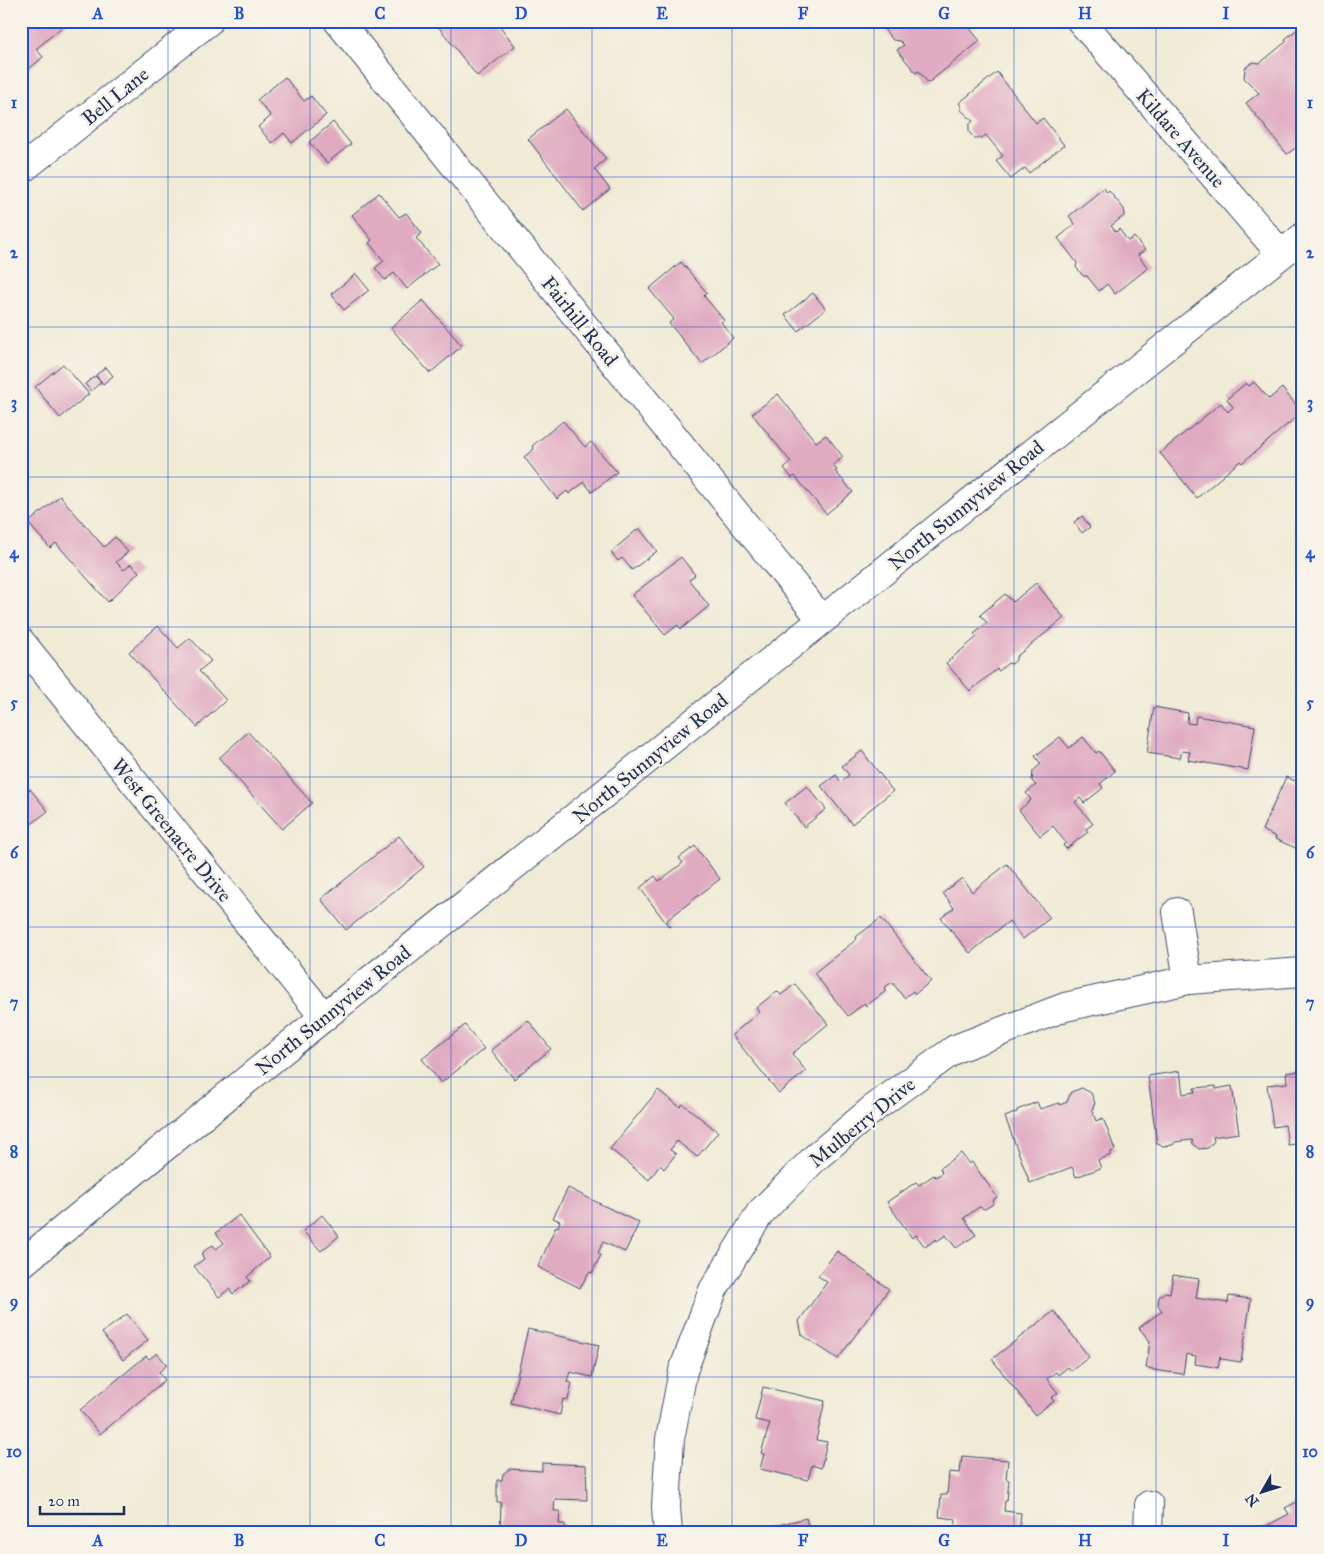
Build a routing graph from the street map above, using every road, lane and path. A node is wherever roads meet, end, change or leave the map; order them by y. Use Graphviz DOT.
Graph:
graph roads {
  1 [pos="209,21"];
  2 [pos="338,21"];
  3 [pos="1081,21"];
  4 [pos="21,170"];
  5 [pos="1303,237"];
  6 [pos="1281,254"];
  7 [pos="822,620"];
  8 [pos="21,642"];
  9 [pos="1177,912"];
  10 [pos="1303,972"];
  11 [pos="1188,980"];
  12 [pos="324,1018"];
  13 [pos="21,1264"];
  14 [pos="1149,1505"];
  15 [pos="668,1533"];
  16 [pos="1148,1533"];
  1 -- 4 [label="street, Bell Lane"];
  2 -- 7 [label="street, Fairhill Road"];
  3 -- 6 [label="street, Kildare Avenue"];
  5 -- 6 [label="street, North Sunnyview Road"];
  6 -- 7 [label="street, North Sunnyview Road"];
  7 -- 12 [label="street, North Sunnyview Road"];
  8 -- 12 [label="street, West Greenacre Drive"];
  9 -- 11 [label="street"];
  10 -- 11 [label="street, Mulberry Drive"];
  11 -- 15 [label="street, Mulberry Drive"];
  12 -- 13 [label="street, North Sunnyview Road"];
  14 -- 16 [label="street"];
}
